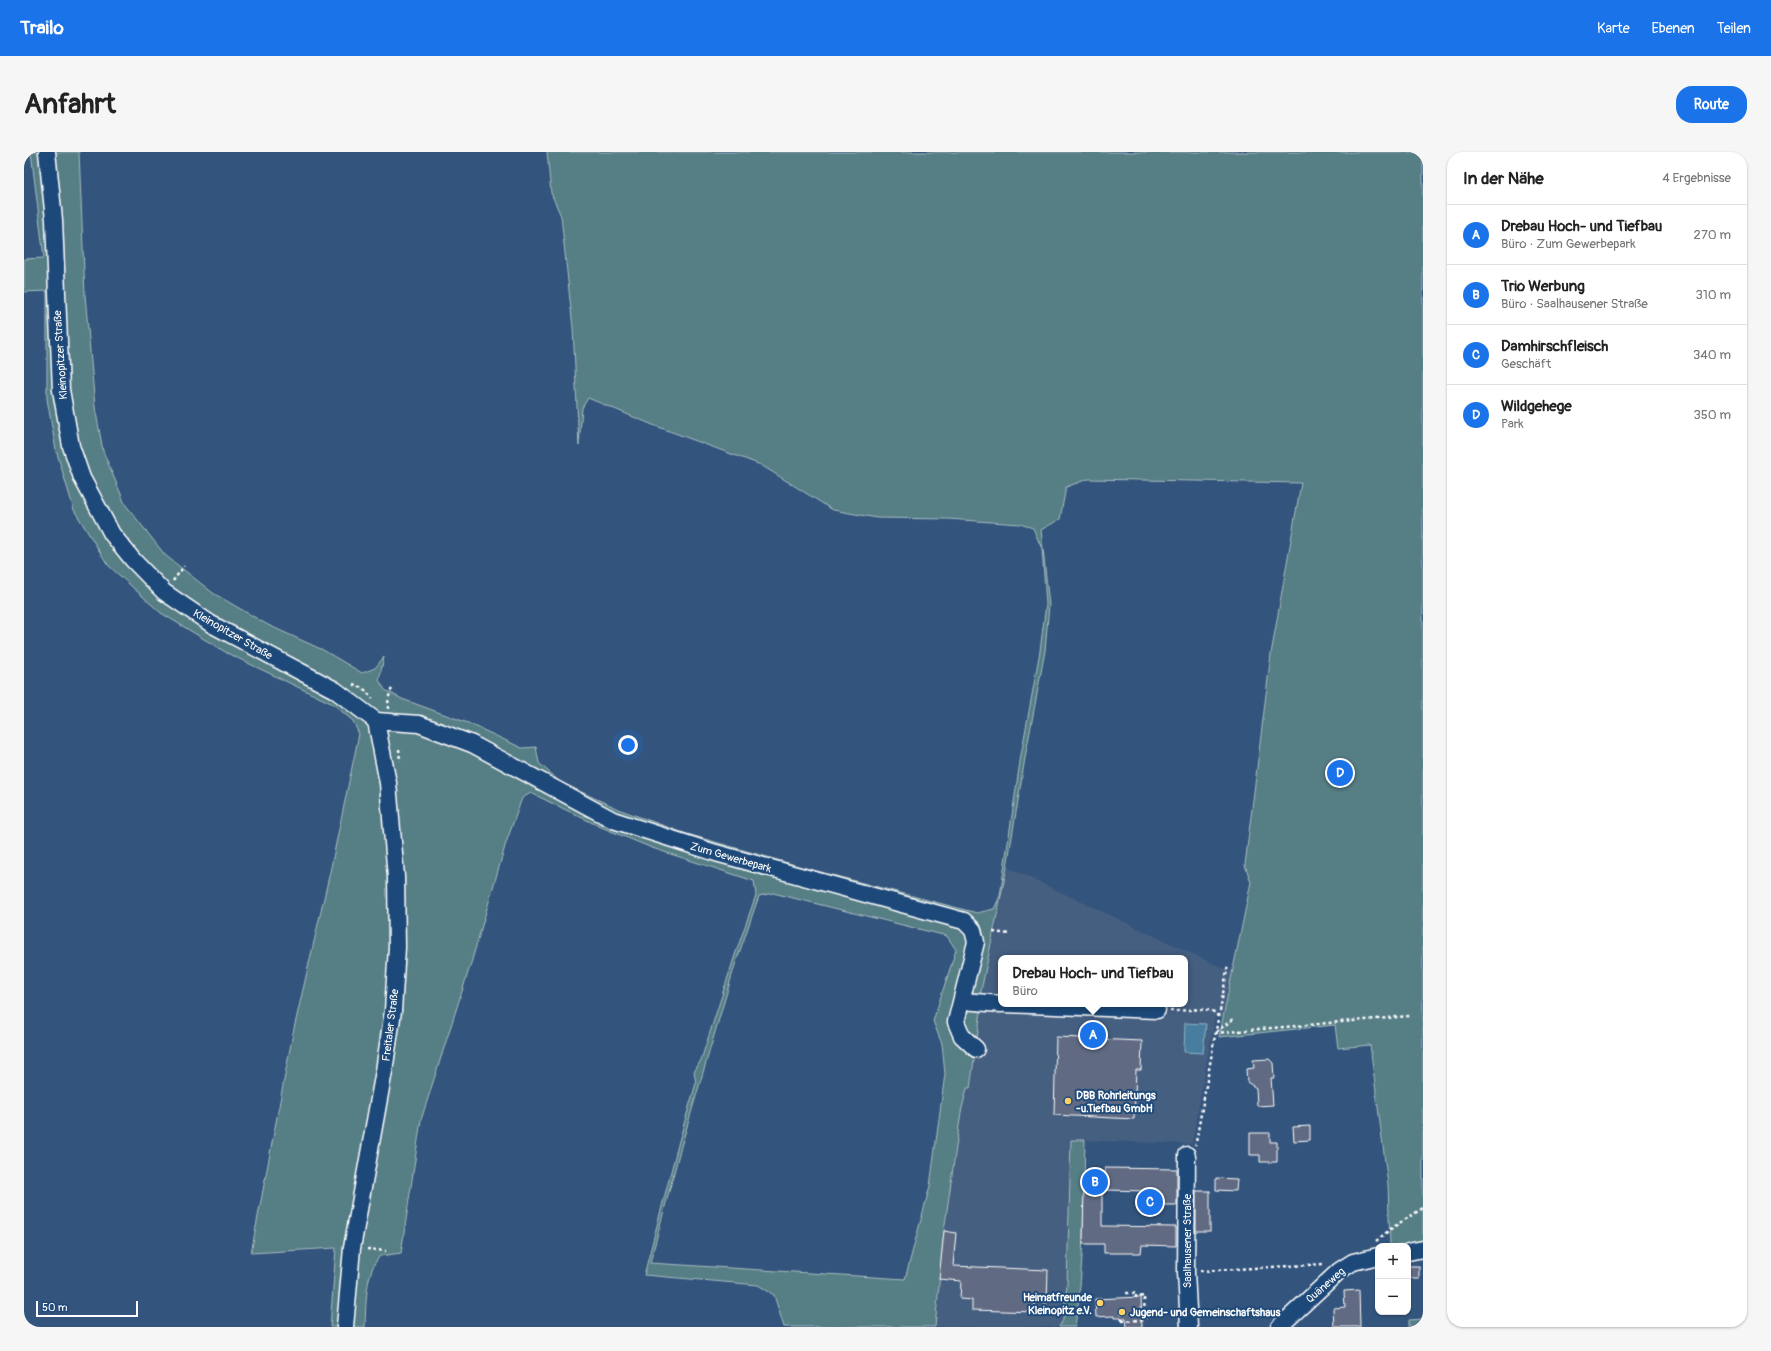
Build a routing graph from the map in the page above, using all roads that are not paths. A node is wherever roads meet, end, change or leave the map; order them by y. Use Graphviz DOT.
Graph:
graph roads {
  1 [pos="47,152"];
  2 [pos="376,721"];
  3 [pos="962,1001"];
  4 [pos="998,1004"];
  5 [pos="1080,1007"];
  6 [pos="1157,1010"];
  7 [pos="976,1049"];
  8 [pos="1187,1155"];
  9 [pos="1423,1249"];
  10 [pos="1375,1250"];
  11 [pos="1411,1251"];
  12 [pos="345,1327"];
  13 [pos="1189,1327"];
  14 [pos="1279,1327"];
  1 -- 2 [label="street, Kleinopitzer Straße"];
  2 -- 3 [label="street, Zum Gewerbepark"];
  2 -- 12 [label="street, Freitaler Straße"];
  3 -- 4 [label="street"];
  3 -- 7 [label="street, Zum Gewerbepark"];
  5 -- 6 [label="street"];
  8 -- 13 [label="street, Saalhausener Straße"];
  9 -- 11 [label="street"];
  10 -- 14 [label="street, Quäneweg"];
}
